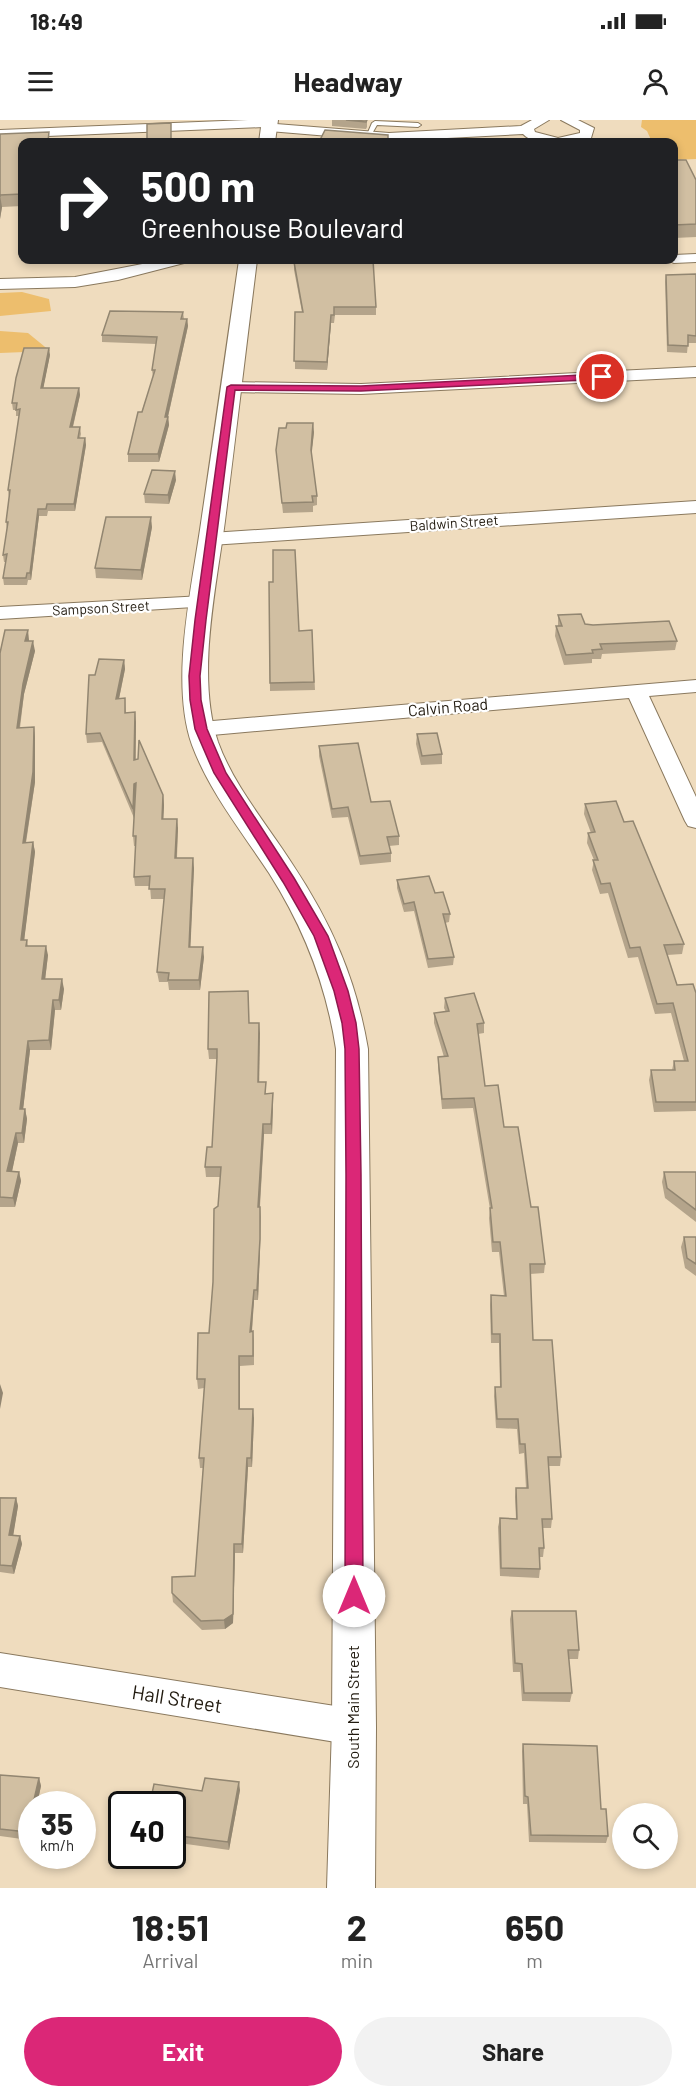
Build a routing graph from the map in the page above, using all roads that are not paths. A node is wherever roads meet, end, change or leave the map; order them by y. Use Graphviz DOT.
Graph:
graph roads {
  1 [pos="543,120"];
  2 [pos="567,120"];
  3 [pos="375,123"];
  4 [pos="418,125"];
  5 [pos="269,128"];
  6 [pos="366,129"];
  7 [pos="526,130"];
  8 [pos="0,134"];
  9 [pos="535,138"];
  10 [pos="580,138"];
  11 [pos="696,258"];
  12 [pos="678,259"];
  13 [pos="163,264"];
  14 [pos="247,264"];
  15 [pos="0,284"];
  16 [pos="696,372"];
  17 [pos="231,387"];
  18 [pos="696,507"];
  19 [pos="211,538"];
  20 [pos="202,602"];
  21 [pos="0,613"];
  22 [pos="696,686"];
  23 [pos="636,691"];
  24 [pos="201,729"];
  25 [pos="696,821"];
  26 [pos="0,1670"];
  27 [pos="354,1728"];
  28 [pos="351,1888"];
  1 -- 7 [label="street"];
  2 -- 10 [label="street"];
  3 -- 4 [label="lane"];
  3 -- 6 [label="lane"];
  3 -- 6 [label="lane"];
  5 -- 6 [label="street"];
  5 -- 8 [label="street"];
  6 -- 7 [label="street"];
  7 -- 9 [label="street"];
  11 -- 12 [label="street"];
  13 -- 15 [label="street"];
  14 -- 17 [label="street, South Main Street"];
  16 -- 17 [label="street"];
  17 -- 19 [label="street, South Main Street"];
  18 -- 19 [label="street, Baldwin Street"];
  19 -- 20 [label="street, South Main Street"];
  20 -- 21 [label="street, Sampson Street"];
  20 -- 24 [label="street, South Main Street"];
  22 -- 23 [label="street, Calvin Road"];
  23 -- 24 [label="street, Calvin Road"];
  23 -- 25 [label="street"];
  24 -- 27 [label="street, South Main Street"];
  26 -- 27 [label="street, Hall Street"];
  27 -- 28 [label="street, South Main Street"];
}
